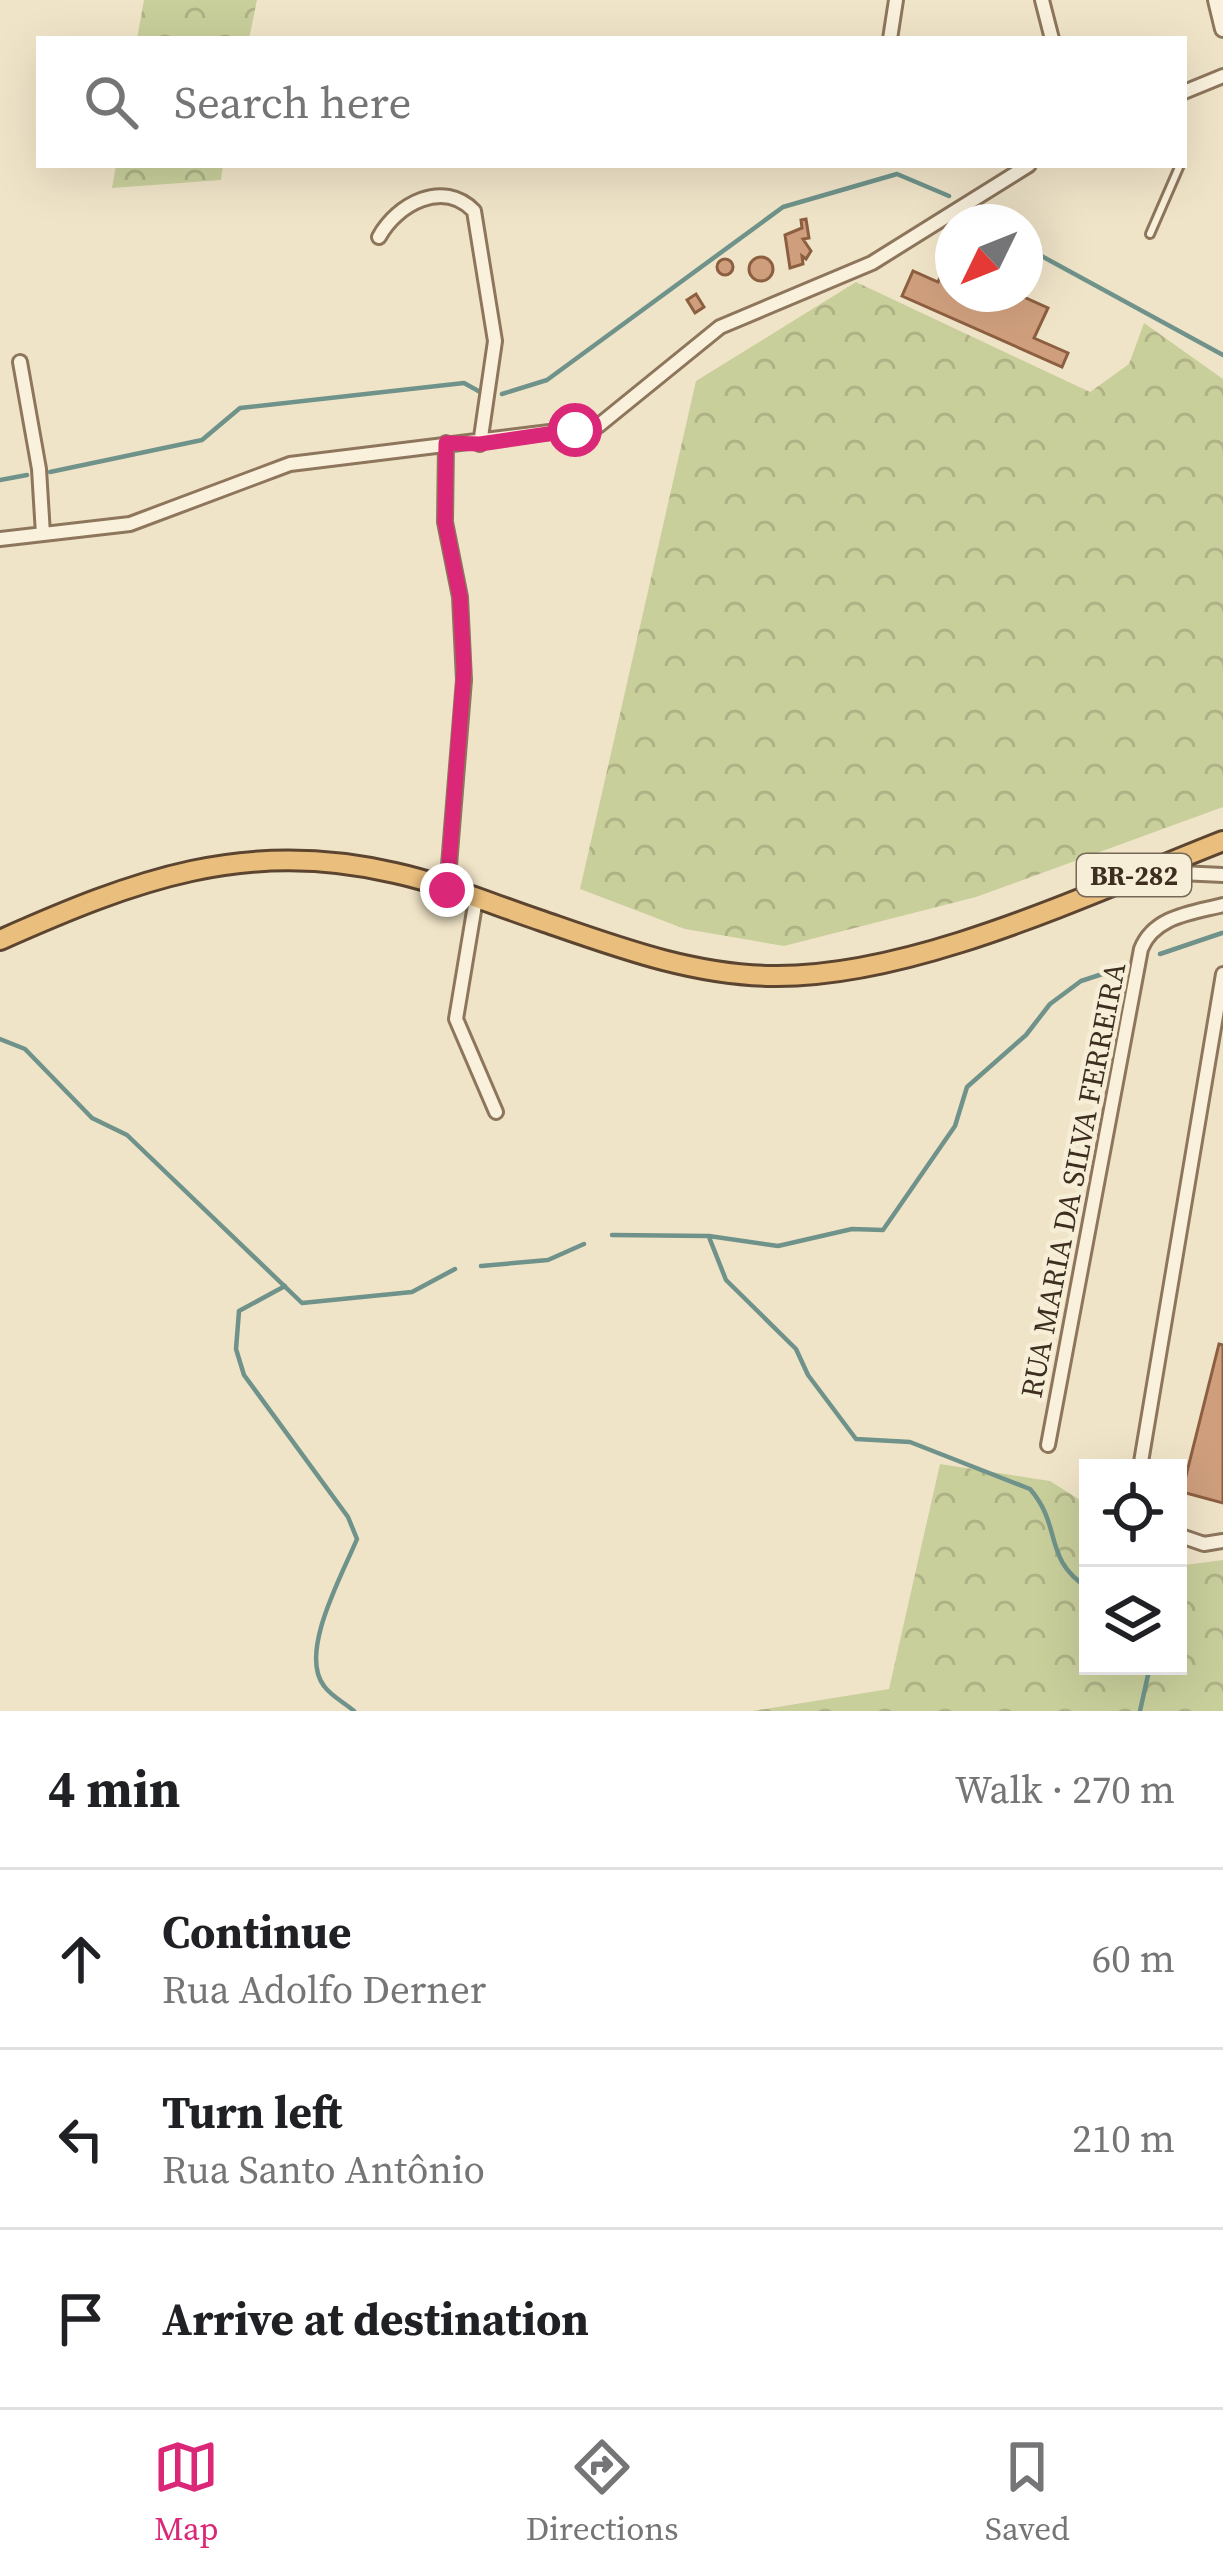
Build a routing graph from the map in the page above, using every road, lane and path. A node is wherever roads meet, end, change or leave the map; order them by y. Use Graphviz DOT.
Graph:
graph roads {
  1 [pos="896,0"];
  2 [pos="1042,0"];
  3 [pos="1216,0"];
  4 [pos="1223,29"];
  5 [pos="890,36"];
  6 [pos="1051,36"];
  7 [pos="1223,76"];
  8 [pos="1187,91"];
  9 [pos="1023,168"];
  10 [pos="1179,168"];
  11 [pos="1150,234"];
  12 [pos="380,237"];
  13 [pos="20,362"];
  14 [pos="446,443"];
  15 [pos="480,444"];
  16 [pos="44,534"];
  17 [pos="0,539"];
  18 [pos="1223,841"];
  19 [pos="1140,873"];
  20 [pos="1223,875"];
  21 [pos="447,890"];
  22 [pos="476,899"];
  23 [pos="1223,905"];
  24 [pos="0,940"];
  25 [pos="1223,974"];
  26 [pos="496,1112"];
  27 [pos="1048,1445"];
  28 [pos="1142,1459"];
  29 [pos="1187,1538"];
  30 [pos="1223,1540"];
  1 -- 5 [label="street"];
  2 -- 6 [label="street"];
  3 -- 4 [label="street"];
  7 -- 8 [label="street"];
  9 -- 15 [label="street"];
  10 -- 11 [label="lane"];
  12 -- 15 [label="street"];
  13 -- 16 [label="street"];
  14 -- 15 [label="street"];
  14 -- 16 [label="street"];
  14 -- 21 [label="street"];
  16 -- 17 [label="street"];
  18 -- 19 [label="highway, BR-282"];
  19 -- 20 [label="street"];
  19 -- 22 [label="highway, BR-282"];
  21 -- 22 [label="highway, BR-282"];
  21 -- 24 [label="highway, BR-282"];
  22 -- 26 [label="street"];
  23 -- 27 [label="street, RUA MARIA DA SILVA FERREIRA"];
  25 -- 28 [label="street"];
  29 -- 30 [label="street"];
}
